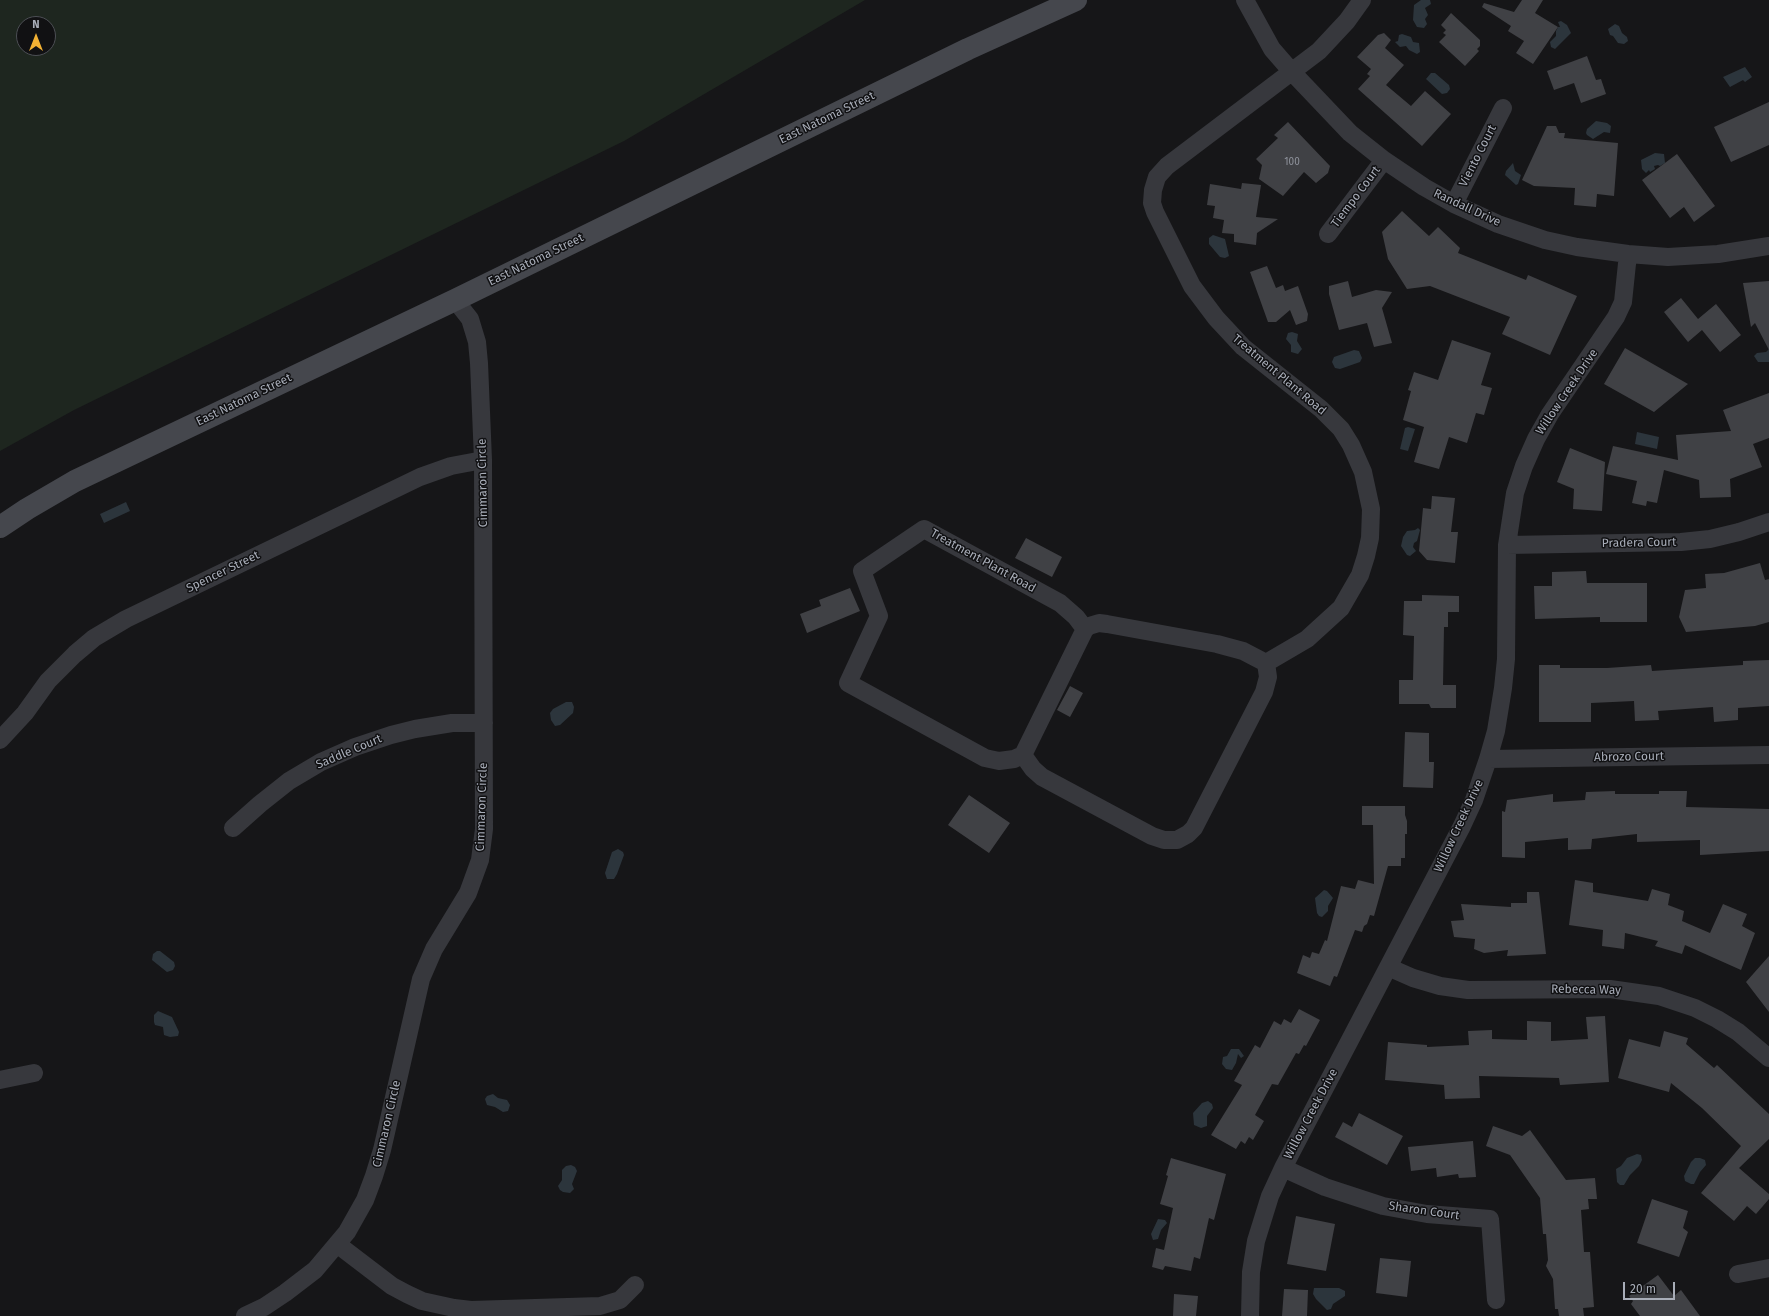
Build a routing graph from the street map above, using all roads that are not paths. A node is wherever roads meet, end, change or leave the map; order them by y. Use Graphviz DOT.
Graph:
graph roads {
  1 [pos="1076,0"];
  2 [pos="1245,0"];
  3 [pos="1362,0"];
  4 [pos="1292,72"];
  5 [pos="1503,108"];
  6 [pos="1384,160"];
  7 [pos="1454,204"];
  8 [pos="1328,234"];
  9 [pos="1769,246"];
  10 [pos="1628,254"];
  11 [pos="455,300"];
  12 [pos="483,460"];
  13 [pos="1769,522"];
  14 [pos="0,527"];
  15 [pos="1507,545"];
  16 [pos="1085,629"];
  17 [pos="1266,663"];
  18 [pos="484,723"];
  19 [pos="0,740"];
  20 [pos="1023,755"];
  21 [pos="1769,756"];
  22 [pos="1488,759"];
  23 [pos="233,828"];
  24 [pos="1388,968"];
  25 [pos="1769,1058"];
  26 [pos="34,1073"];
  27 [pos="0,1080"];
  28 [pos="1283,1168"];
  29 [pos="337,1244"];
  30 [pos="1769,1268"];
  31 [pos="1738,1274"];
  32 [pos="635,1285"];
  33 [pos="1496,1300"];
  34 [pos="245,1316"];
  35 [pos="1250,1316"];
  1 -- 11 [label="main road, East Natoma Street"];
  2 -- 4 [label="street, Randall Drive"];
  3 -- 4 [label="street, Treatment Plant Road"];
  4 -- 6 [label="street, Randall Drive"];
  4 -- 17 [label="street, Treatment Plant Road"];
  5 -- 7 [label="street, Viento Court"];
  6 -- 7 [label="street, Randall Drive"];
  6 -- 8 [label="street, Tiempo Court"];
  7 -- 10 [label="street, Randall Drive"];
  9 -- 10 [label="street, Randall Drive"];
  10 -- 15 [label="street, Willow Creek Drive"];
  11 -- 12 [label="street, Cimmaron Circle"];
  11 -- 14 [label="main road, East Natoma Street"];
  12 -- 18 [label="street, Cimmaron Circle"];
  12 -- 19 [label="street, Spencer Street"];
  13 -- 15 [label="street, Pradera Court"];
  15 -- 22 [label="street, Willow Creek Drive"];
  16 -- 17 [label="street"];
  16 -- 20 [label="street"];
  16 -- 20 [label="street, Treatment Plant Road"];
  17 -- 20 [label="street"];
  18 -- 23 [label="street, Saddle Court"];
  18 -- 29 [label="street, Cimmaron Circle"];
  21 -- 22 [label="street, Abrozo Court"];
  22 -- 24 [label="street, Willow Creek Drive"];
  24 -- 25 [label="street, Rebecca Way"];
  24 -- 28 [label="street, Willow Creek Drive"];
  26 -- 27 [label="street"];
  28 -- 33 [label="street, Sharon Court"];
  28 -- 35 [label="street, Willow Creek Drive"];
  29 -- 32 [label="street"];
  29 -- 34 [label="street, Cimmaron Circle"];
  30 -- 31 [label="street"];
}
